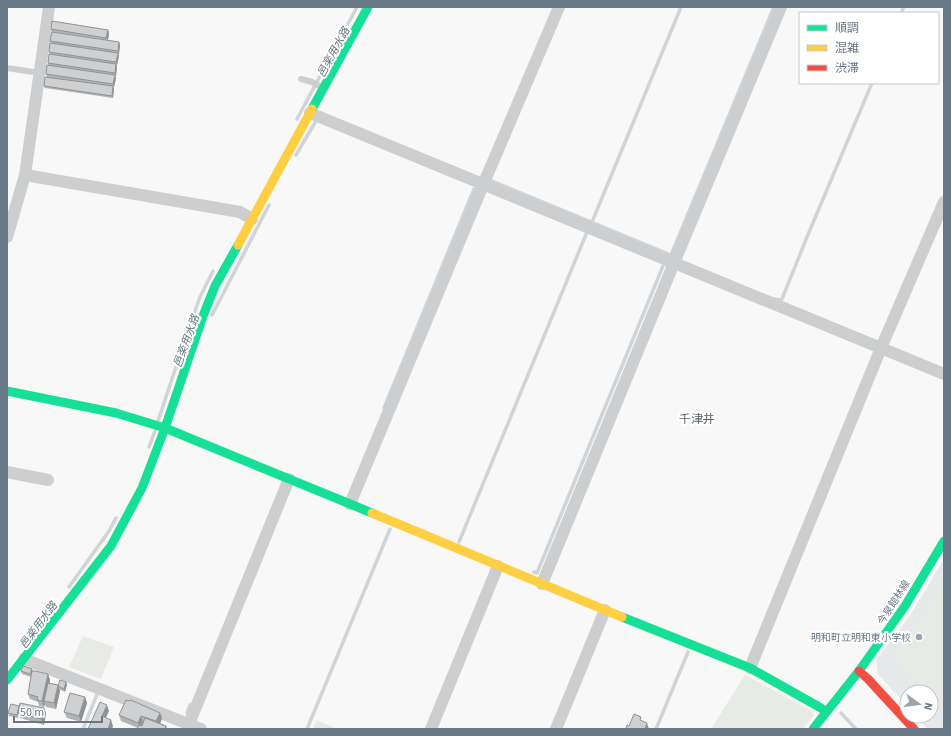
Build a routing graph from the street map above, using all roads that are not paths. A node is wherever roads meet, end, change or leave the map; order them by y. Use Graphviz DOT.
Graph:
graph roads {
  1 [pos="49,7"];
  2 [pos="368,7"];
  3 [pos="559,7"];
  4 [pos="781,7"];
  5 [pos="7,68"];
  6 [pos="40,73"];
  7 [pos="301,79"];
  8 [pos="321,87"];
  9 [pos="310,113"];
  10 [pos="26,175"];
  11 [pos="483,185"];
  12 [pos="944,202"];
  13 [pos="247,216"];
  14 [pos="7,238"];
  15 [pos="674,263"];
  16 [pos="881,348"];
  17 [pos="944,374"];
  18 [pos="7,391"];
  19 [pos="159,426"];
  20 [pos="7,472"];
  21 [pos="290,479"];
  22 [pos="48,480"];
  23 [pos="350,504"];
  24 [pos="944,541"];
  25 [pos="498,566"];
  26 [pos="542,584"];
  27 [pos="605,610"];
  28 [pos="24,659"];
  29 [pos="750,668"];
  30 [pos="859,671"];
  31 [pos="7,680"];
  32 [pos="826,712"];
  33 [pos="192,727"];
  34 [pos="431,729"];
  35 [pos="556,729"];
  36 [pos="813,729"];
  37 [pos="914,729"];
  1 -- 6 [label="street"];
  2 -- 8 [label="street"];
  3 -- 11 [label="street"];
  4 -- 15 [label="street"];
  5 -- 6 [label="lane"];
  6 -- 10 [label="street"];
  7 -- 8 [label="lane"];
  8 -- 9 [label="street"];
  9 -- 11 [label="street"];
  9 -- 13 [label="street"];
  10 -- 13 [label="street"];
  10 -- 14 [label="street"];
  11 -- 15 [label="street"];
  11 -- 23 [label="street"];
  12 -- 16 [label="street"];
  13 -- 19 [label="street"];
  15 -- 16 [label="street"];
  15 -- 26 [label="street"];
  16 -- 17 [label="street"];
  16 -- 29 [label="street"];
  18 -- 19 [label="street"];
  19 -- 21 [label="street"];
  19 -- 28 [label="street"];
  20 -- 22 [label="street"];
  21 -- 23 [label="street"];
  21 -- 33 [label="street"];
  23 -- 25 [label="street"];
  24 -- 30 [label="street, 今泉館林線"];
  25 -- 26 [label="street"];
  25 -- 34 [label="street"];
  26 -- 27 [label="street"];
  27 -- 29 [label="street"];
  27 -- 35 [label="street"];
  28 -- 31 [label="street"];
  28 -- 33 [label="street"];
  29 -- 32 [label="street"];
  30 -- 32 [label="street, 今泉館林線"];
  30 -- 37 [label="street"];
  32 -- 36 [label="street, 今泉館林線"];
}
